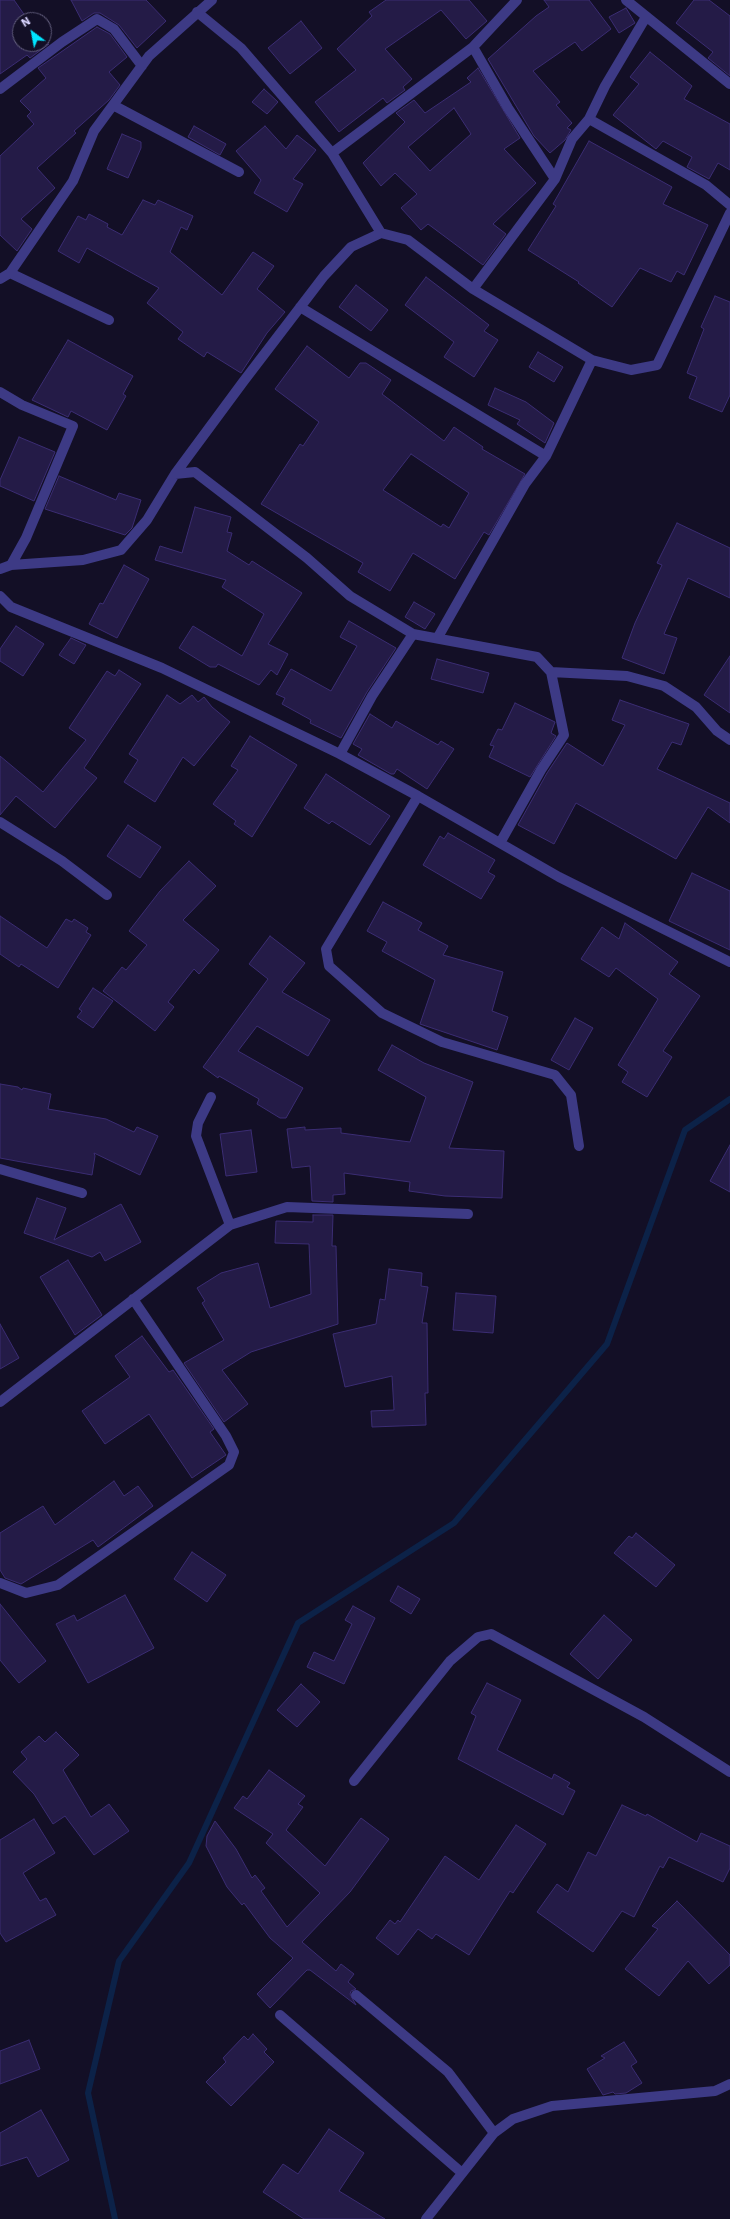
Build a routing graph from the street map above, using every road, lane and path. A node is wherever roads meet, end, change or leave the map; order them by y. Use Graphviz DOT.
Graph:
graph roads {
  1 [pos="212,0"];
  2 [pos="517,0"];
  3 [pos="626,0"];
  4 [pos="197,12"];
  5 [pos="646,17"];
  6 [pos="473,47"];
  7 [pos="142,66"];
  8 [pos="730,84"];
  9 [pos="0,88"];
  10 [pos="113,104"];
  11 [pos="589,119"];
  12 [pos="332,152"];
  13 [pos="240,172"];
  14 [pos="555,179"];
  15 [pos="730,205"];
  16 [pos="730,213"];
  17 [pos="381,233"];
  18 [pos="10,273"];
  19 [pos="0,279"];
  20 [pos="473,289"];
  21 [pos="300,307"];
  22 [pos="109,320"];
  23 [pos="592,360"];
  24 [pos="0,392"];
  25 [pos="546,456"];
  26 [pos="175,474"];
  27 [pos="11,565"];
  28 [pos="0,569"];
  29 [pos="0,596"];
  30 [pos="413,634"];
  31 [pos="438,637"];
  32 [pos="551,672"];
  33 [pos="730,740"];
  34 [pos="340,754"];
  35 [pos="418,796"];
  36 [pos="0,822"];
  37 [pos="500,843"];
  38 [pos="108,895"];
  39 [pos="730,962"];
  40 [pos="211,1097"];
  41 [pos="579,1146"];
  42 [pos="0,1169"];
  43 [pos="82,1192"];
  44 [pos="468,1214"];
  45 [pos="230,1226"];
  46 [pos="133,1299"];
  47 [pos="0,1402"];
  48 [pos="0,1582"];
  49 [pos="730,1772"];
  50 [pos="354,1780"];
  51 [pos="356,1995"];
  52 [pos="280,2015"];
  53 [pos="730,2084"];
  54 [pos="494,2132"];
  55 [pos="462,2173"];
  56 [pos="426,2219"];
  1 -- 4 [label="street"];
  2 -- 6 [label="street"];
  3 -- 5 [label="street"];
  4 -- 7 [label="street"];
  4 -- 12 [label="street"];
  5 -- 8 [label="street"];
  5 -- 11 [label="street"];
  6 -- 12 [label="street"];
  6 -- 14 [label="street"];
  7 -- 9 [label="street"];
  7 -- 10 [label="street"];
  10 -- 13 [label="street"];
  10 -- 18 [label="street"];
  11 -- 14 [label="street"];
  11 -- 15 [label="street"];
  12 -- 17 [label="street"];
  14 -- 20 [label="street"];
  16 -- 23 [label="street"];
  17 -- 20 [label="street"];
  17 -- 21 [label="street"];
  18 -- 19 [label="street"];
  18 -- 22 [label="street"];
  20 -- 23 [label="street"];
  21 -- 25 [label="street"];
  21 -- 26 [label="street"];
  23 -- 25 [label="street"];
  24 -- 27 [label="street"];
  25 -- 31 [label="street"];
  26 -- 27 [label="street"];
  26 -- 30 [label="street"];
  27 -- 28 [label="street"];
  29 -- 34 [label="street"];
  30 -- 31 [label="street"];
  30 -- 34 [label="street"];
  31 -- 32 [label="street"];
  32 -- 33 [label="street"];
  32 -- 37 [label="street"];
  34 -- 35 [label="street"];
  35 -- 37 [label="street"];
  35 -- 41 [label="street"];
  36 -- 38 [label="street"];
  37 -- 39 [label="street"];
  40 -- 45 [label="street"];
  42 -- 43 [label="street"];
  44 -- 45 [label="street"];
  45 -- 46 [label="street"];
  46 -- 47 [label="street"];
  46 -- 48 [label="street"];
  49 -- 50 [label="street"];
  51 -- 54 [label="street"];
  52 -- 55 [label="street"];
  53 -- 54 [label="street"];
  54 -- 55 [label="street"];
  55 -- 56 [label="street"];
}
